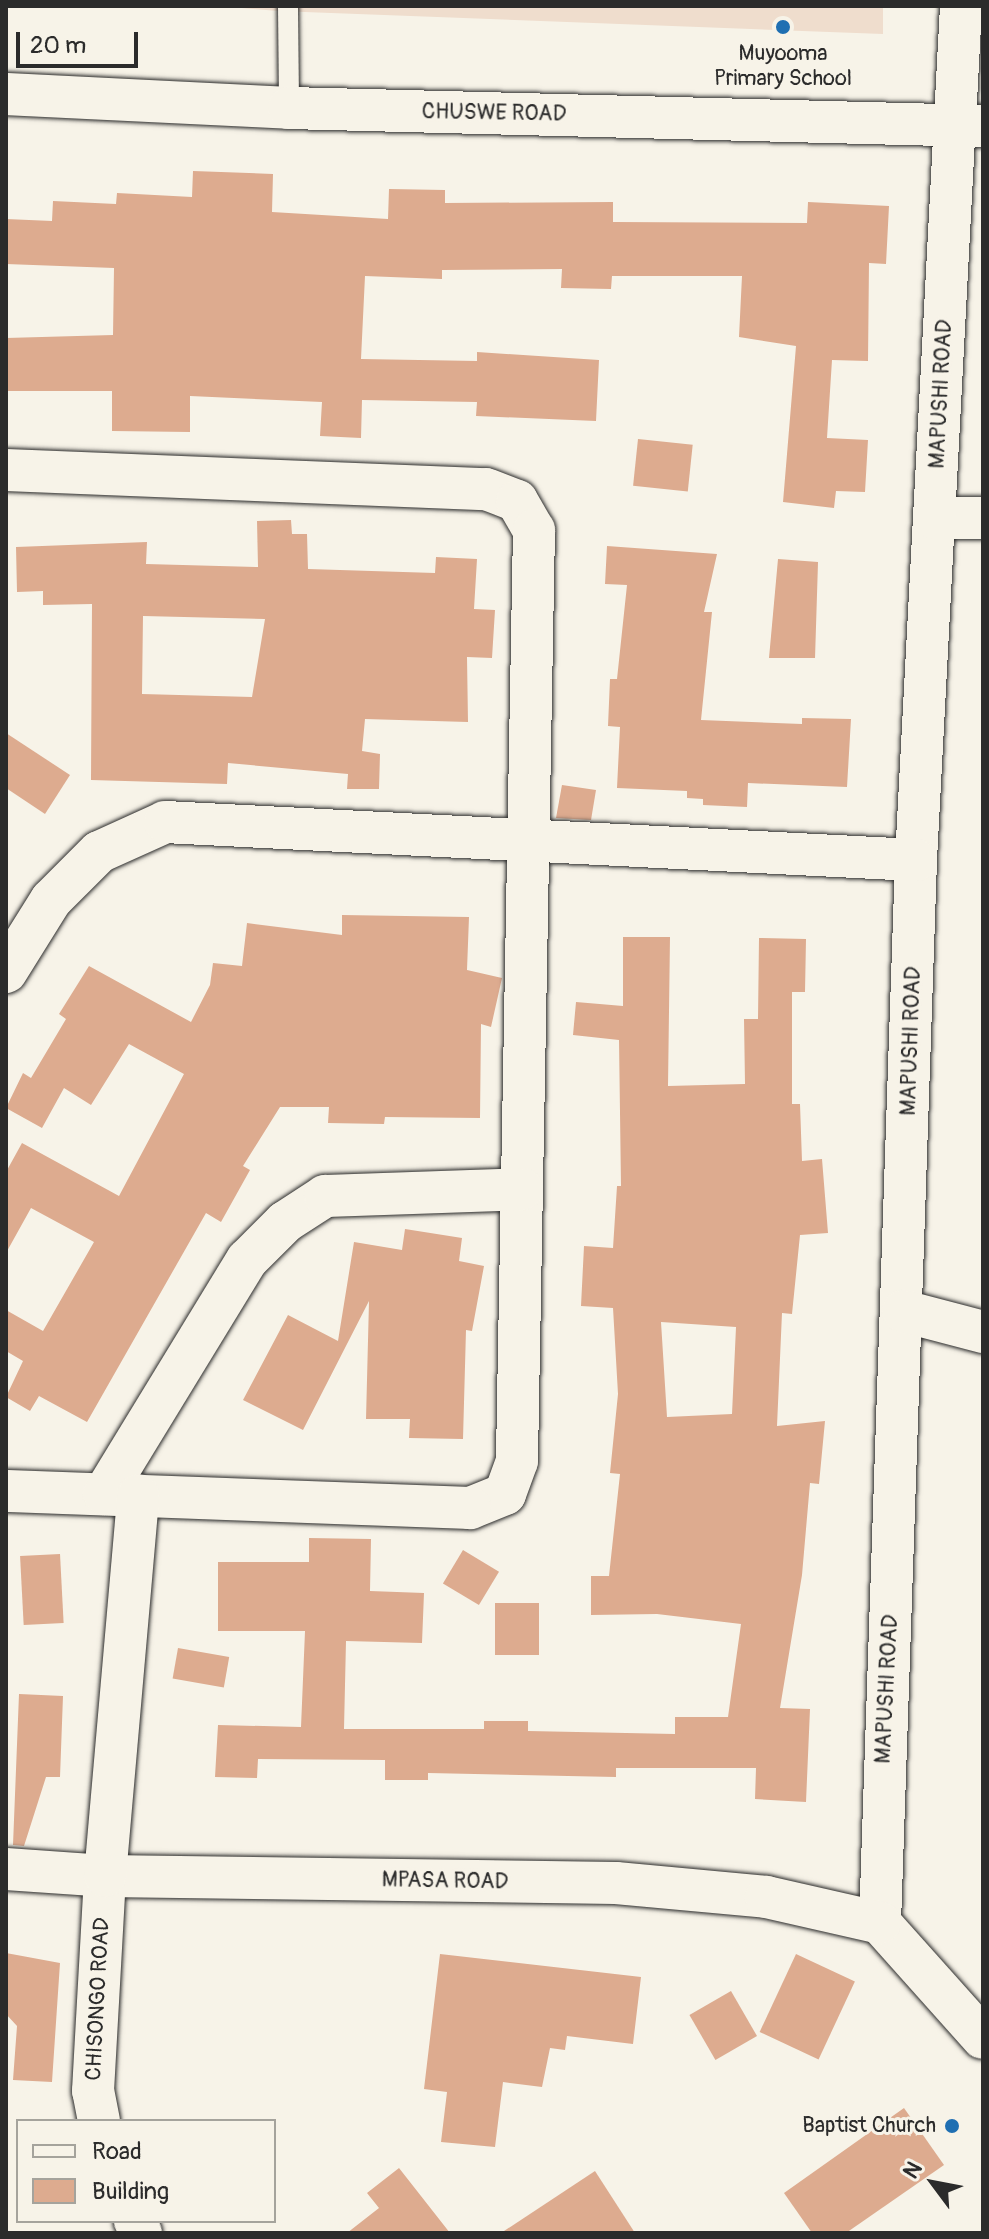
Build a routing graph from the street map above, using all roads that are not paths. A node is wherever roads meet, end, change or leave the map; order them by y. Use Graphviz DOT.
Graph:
graph roads {
  1 [pos="288,6"];
  2 [pos="961,6"];
  3 [pos="6,94"];
  4 [pos="289,108"];
  5 [pos="970,126"];
  6 [pos="6,470"];
  7 [pos="934,518"];
  8 [pos="983,518"];
  9 [pos="525,843"];
  10 [pos="916,860"];
  11 [pos="6,972"];
  12 [pos="522,1189"];
  13 [pos="903,1311"];
  14 [pos="983,1332"];
  15 [pos="6,1491"];
  16 [pos="121,1494"];
  17 [pos="6,1869"];
  18 [pos="105,1876"];
  19 [pos="880,1923"];
  20 [pos="983,2038"];
  21 [pos="99,2119"];
  1 -- 4 [label="lane"];
  2 -- 5 [label="street, MAPUSHI ROAD"];
  3 -- 4 [label="street, CHUSWE ROAD"];
  4 -- 5 [label="street, CHUSWE ROAD"];
  5 -- 7 [label="street, MAPUSHI ROAD"];
  6 -- 9 [label="street"];
  7 -- 8 [label="street"];
  7 -- 10 [label="street, MAPUSHI ROAD"];
  9 -- 10 [label="street"];
  9 -- 11 [label="street"];
  9 -- 12 [label="street"];
  10 -- 13 [label="street, MAPUSHI ROAD"];
  12 -- 16 [label="street"];
  12 -- 16 [label="street"];
  13 -- 14 [label="street"];
  13 -- 19 [label="street, MAPUSHI ROAD"];
  15 -- 16 [label="street"];
  16 -- 18 [label="street, CHISONGO ROAD"];
  17 -- 18 [label="street, MPASA ROAD"];
  18 -- 19 [label="street, MPASA ROAD"];
  18 -- 21 [label="street, CHISONGO ROAD"];
  19 -- 20 [label="street"];
}
